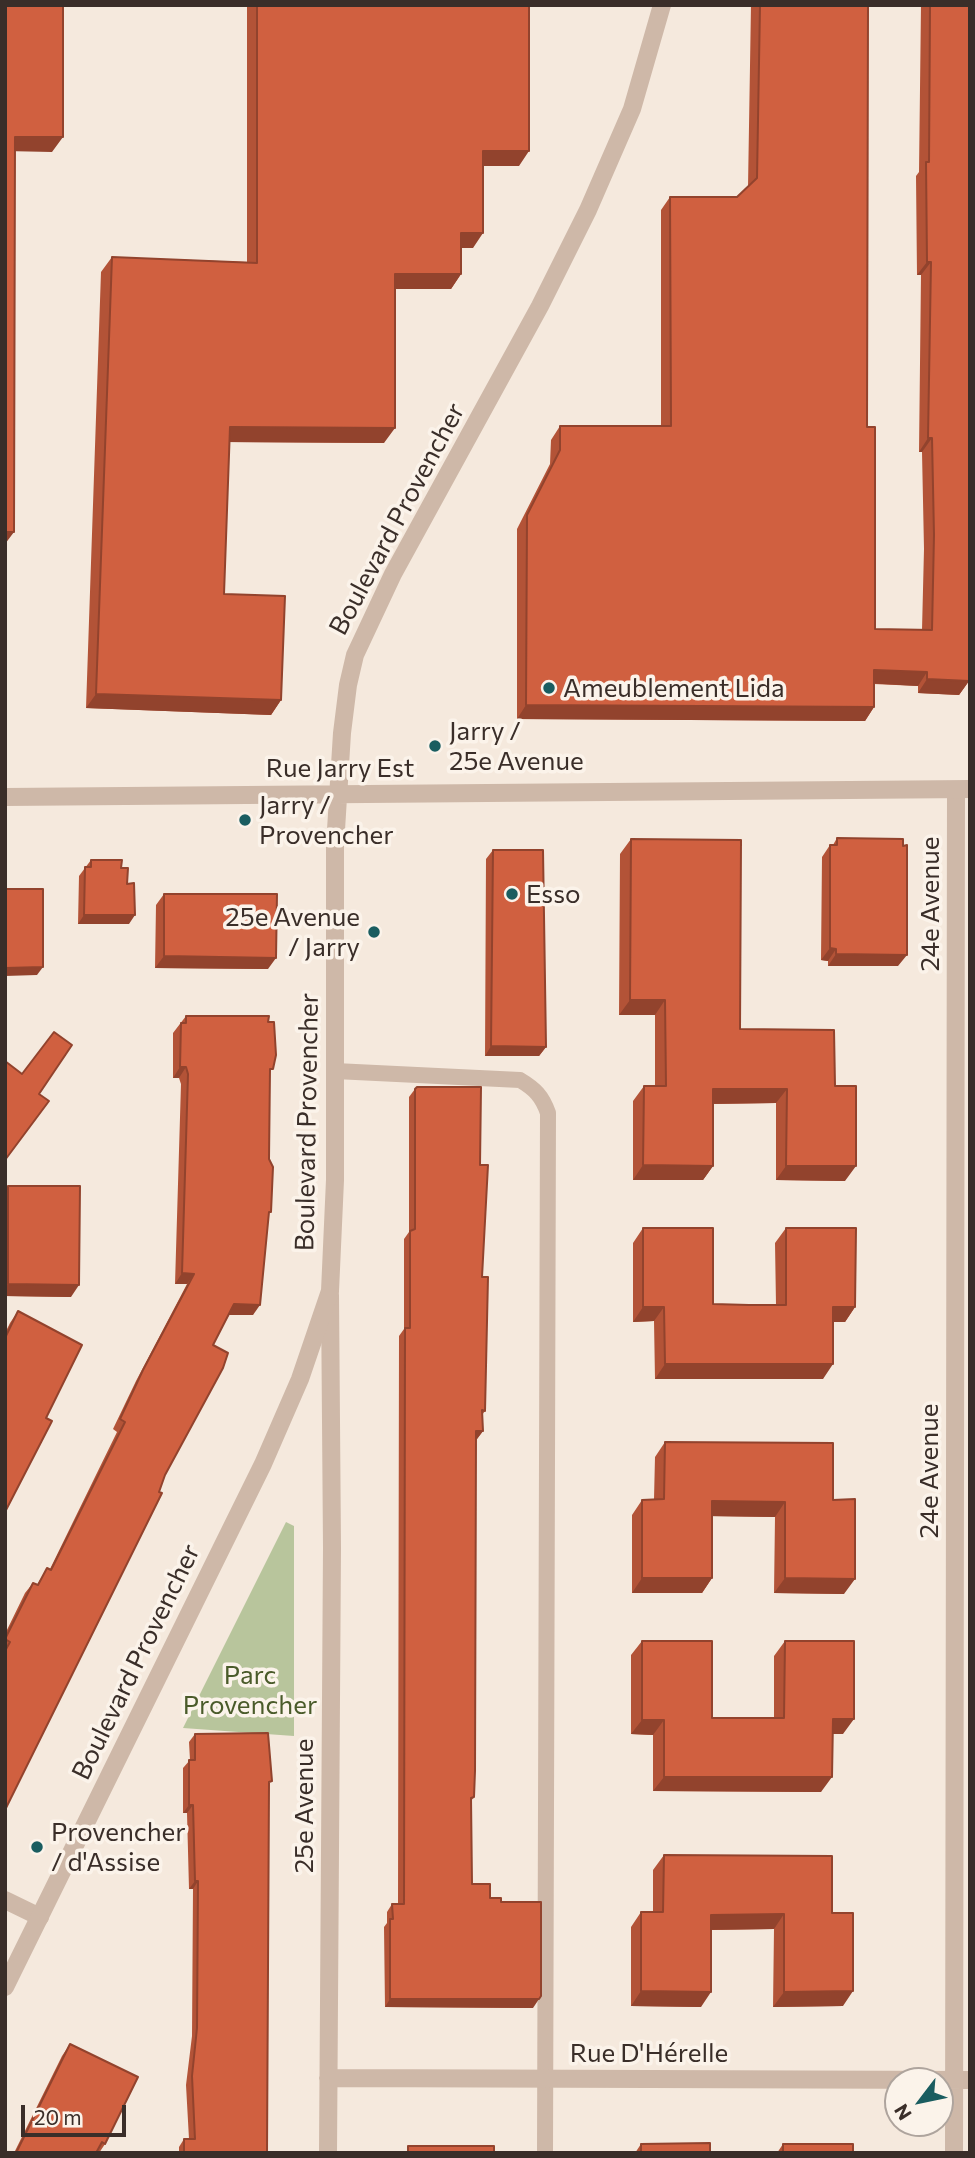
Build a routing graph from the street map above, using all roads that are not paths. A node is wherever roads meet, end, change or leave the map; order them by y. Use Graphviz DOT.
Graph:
graph roads {
  1 [pos="662,5"];
  2 [pos="963,790"];
  3 [pos="339,794"];
  4 [pos="5,797"];
  5 [pos="335,1071"];
  6 [pos="330,1291"];
  7 [pos="5,1900"];
  8 [pos="40,1917"];
  9 [pos="5,1987"];
  10 [pos="328,2078"];
  11 [pos="546,2079"];
  12 [pos="962,2080"];
  13 [pos="328,2153"];
  14 [pos="545,2153"];
  15 [pos="954,2153"];
  1 -- 3 [label="street, Boulevard Provencher"];
  2 -- 3 [label="street, Rue Jarry Est"];
  2 -- 12 [label="street, 24e Avenue"];
  3 -- 4 [label="street, Rue Jarry Est"];
  3 -- 5 [label="street, Boulevard Provencher"];
  5 -- 6 [label="street, Boulevard Provencher"];
  5 -- 11 [label="lane"];
  6 -- 8 [label="street, Boulevard Provencher"];
  6 -- 10 [label="street, 25e Avenue"];
  7 -- 8 [label="street"];
  8 -- 9 [label="street, Boulevard Provencher"];
  10 -- 11 [label="street, Rue D'Hérelle"];
  10 -- 13 [label="street, 25e Avenue"];
  11 -- 12 [label="street, Rue D'Hérelle"];
  11 -- 14 [label="lane"];
  12 -- 15 [label="street, 24e Avenue"];
}
